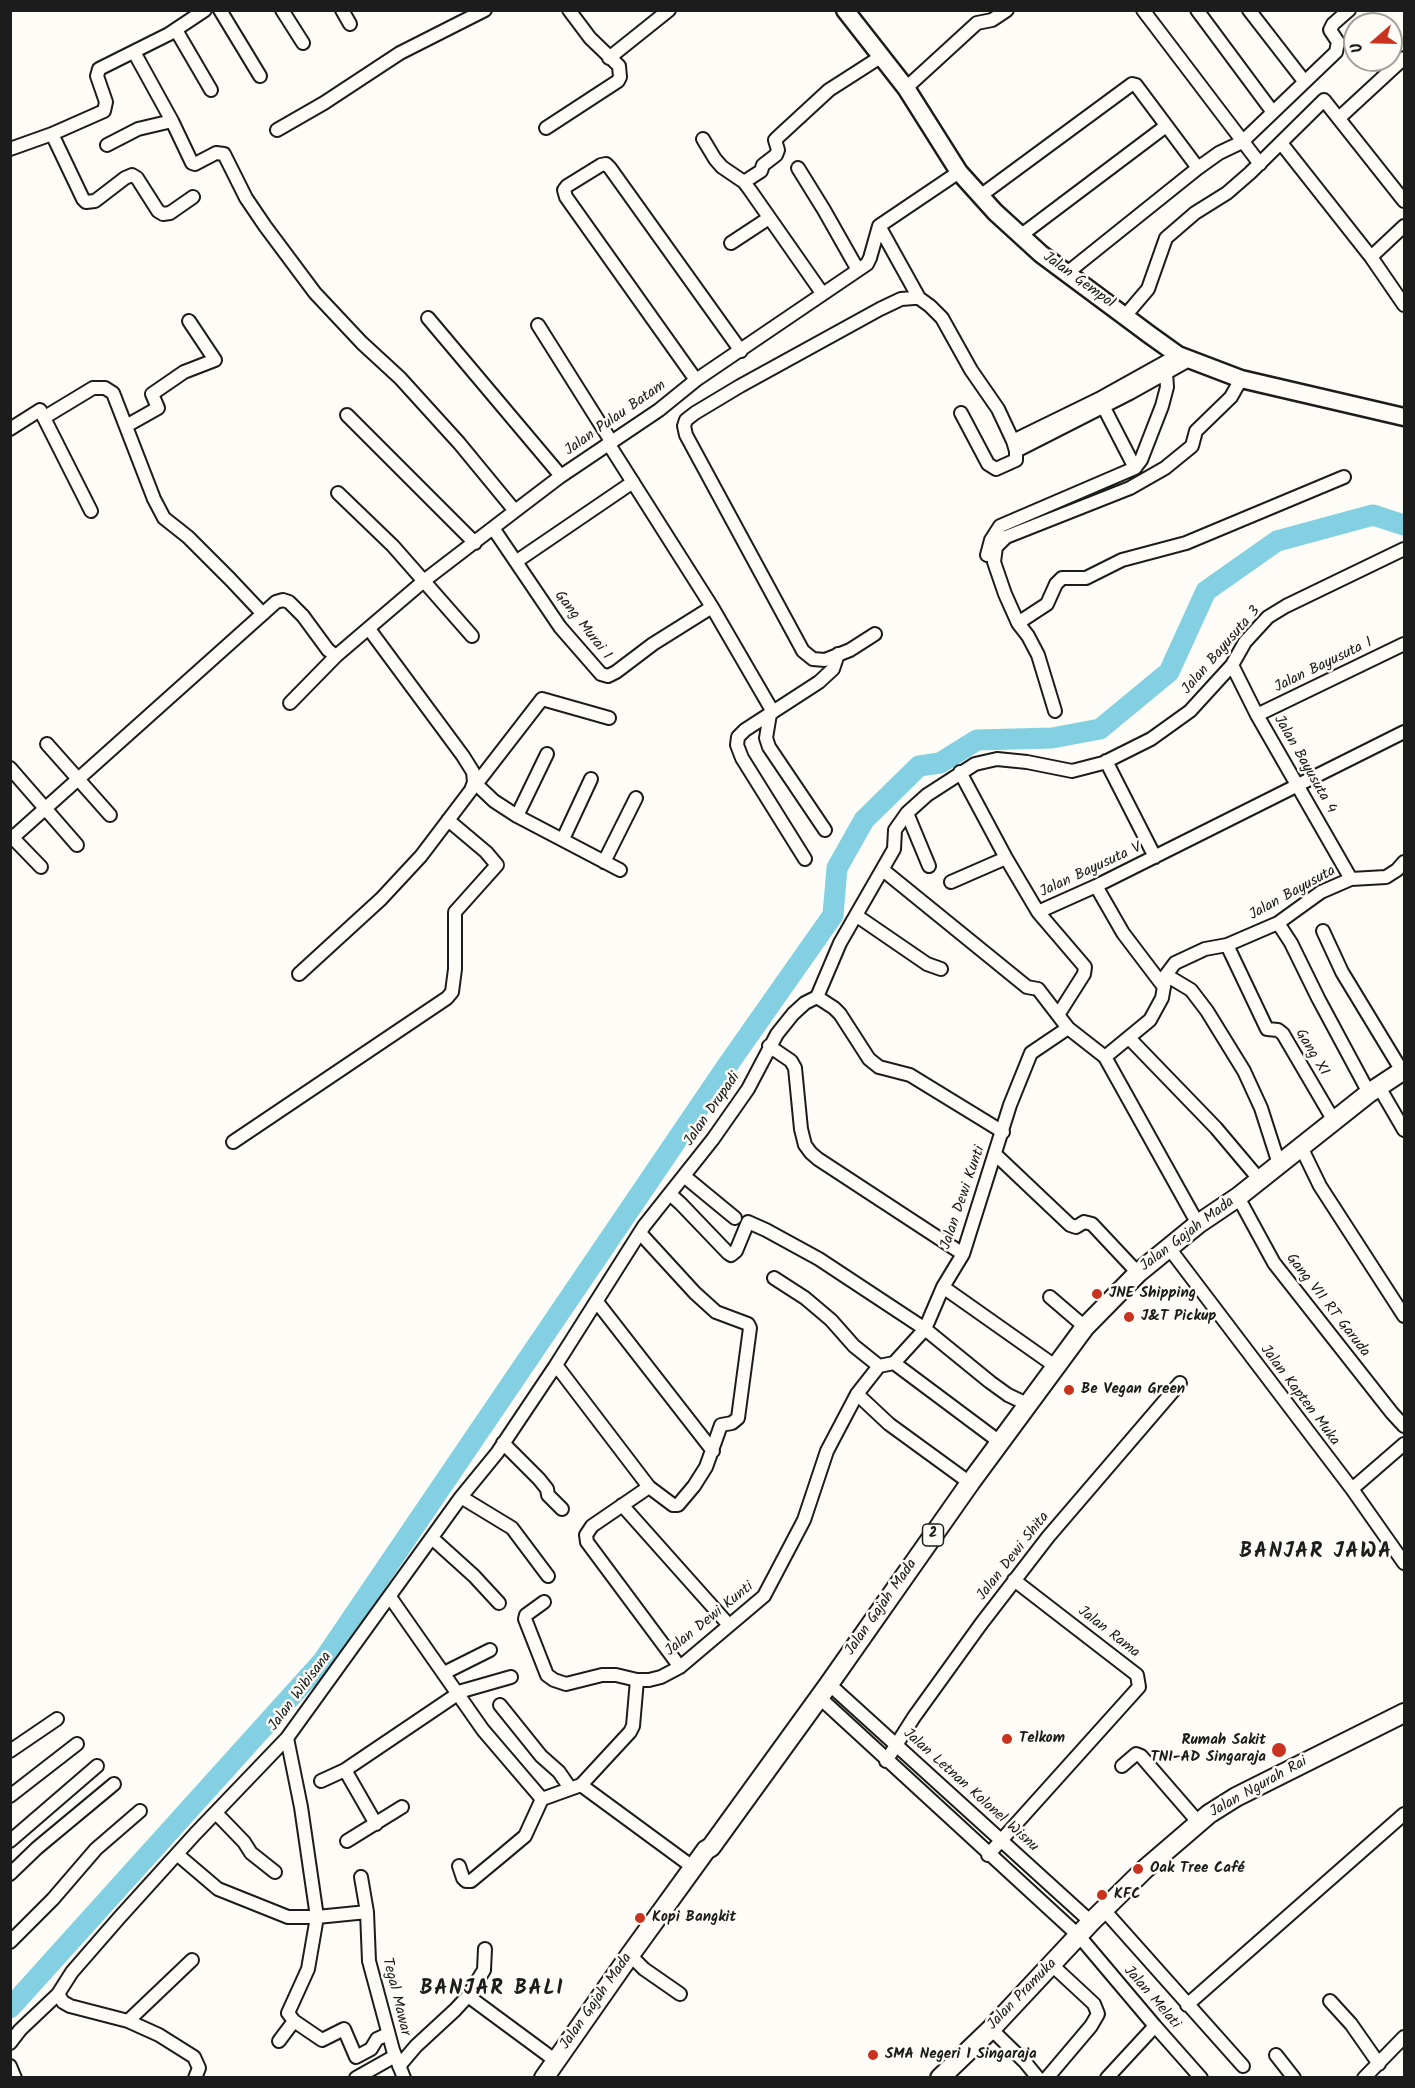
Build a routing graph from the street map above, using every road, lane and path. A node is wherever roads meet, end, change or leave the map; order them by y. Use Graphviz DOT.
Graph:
graph roads {
  1 [pos="205,10"];
  2 [pos="220,10"];
  3 [pos="282,10"];
  4 [pos="342,10"];
  5 [pos="485,10"];
  6 [pos="569,10"];
  7 [pos="669,10"];
  8 [pos="845,10"];
  9 [pos="1007,10"];
  10 [pos="1143,10"];
  11 [pos="1197,10"];
  12 [pos="1249,10"];
  13 [pos="1349,10"];
  14 [pos="350,24"];
  15 [pos="176,30"];
  16 [pos="303,43"];
  17 [pos="134,52"];
  18 [pos="882,56"];
  19 [pos="609,58"];
  20 [pos="1404,61"];
  21 [pos="260,76"];
  22 [pos="1304,81"];
  23 [pos="906,88"];
  24 [pos="211,90"];
  25 [pos="1272,111"];
  26 [pos="1339,118"];
  27 [pos="172,122"];
  28 [pos="1166,126"];
  29 [pos="546,128"];
  30 [pos="277,130"];
  31 [pos="52,134"];
  32 [pos="704,139"];
  33 [pos="1242,142"];
  34 [pos="1281,143"];
  35 [pos="107,145"];
  36 [pos="10,149"];
  37 [pos="1260,164"];
  38 [pos="798,168"];
  39 [pos="1198,168"];
  40 [pos="959,172"];
  41 [pos="744,182"];
  42 [pos="980,196"];
  43 [pos="193,197"];
  44 [pos="1404,201"];
  45 [pos="769,218"];
  46 [pos="879,226"];
  47 [pos="1404,226"];
  48 [pos="1020,236"];
  49 [pos="731,243"];
  50 [pos="1371,256"];
  51 [pos="858,270"];
  52 [pos="1067,273"];
  53 [pos="822,293"];
  54 [pos="919,298"];
  55 [pos="1404,305"];
  56 [pos="1125,316"];
  57 [pos="428,318"];
  58 [pos="189,321"];
  59 [pos="538,325"];
  60 [pos="741,351"];
  61 [pos="1184,358"];
  62 [pos="1166,373"];
  63 [pos="1241,379"];
  64 [pos="696,380"];
  65 [pos="1102,403"];
  66 [pos="961,414"];
  67 [pos="347,415"];
  68 [pos="45,417"];
  69 [pos="1404,417"];
  70 [pos="126,426"];
  71 [pos="10,429"];
  72 [pos="609,442"];
  73 [pos="1015,446"];
  74 [pos="1135,468"];
  75 [pos="561,476"];
  76 [pos="1344,477"];
  77 [pos="633,482"];
  78 [pos="338,493"];
  79 [pos="91,511"];
  80 [pos="514,511"];
  81 [pos="493,528"];
  82 [pos="475,543"];
  83 [pos="1404,549"];
  84 [pos="517,561"];
  85 [pos="425,580"];
  86 [pos="994,593"];
  87 [pos="712,607"];
  88 [pos="263,614"];
  89 [pos="1018,623"];
  90 [pos="369,629"];
  91 [pos="875,634"];
  92 [pos="472,636"];
  93 [pos="1404,644"];
  94 [pos="838,654"];
  95 [pos="336,656"];
  96 [pos="1232,665"];
  97 [pos="290,703"];
  98 [pos="1055,711"];
  99 [pos="772,713"];
  100 [pos="1257,715"];
  101 [pos="609,718"];
  102 [pos="1404,732"];
  103 [pos="47,744"];
  104 [pos="547,754"];
  105 [pos="1106,761"];
  106 [pos="10,768"];
  107 [pos="960,772"];
  108 [pos="78,780"];
  109 [pos="591,780"];
  110 [pos="476,782"];
  111 [pos="1299,784"];
  112 [pos="636,798"];
  113 [pos="46,808"];
  114 [pos="907,813"];
  115 [pos="110,815"];
  116 [pos="517,816"];
  117 [pos="448,820"];
  118 [pos="825,830"];
  119 [pos="11,838"];
  120 [pos="563,839"];
  121 [pos="77,845"];
  122 [pos="1155,857"];
  123 [pos="1006,858"];
  124 [pos="805,859"];
  125 [pos="604,862"];
  126 [pos="1404,862"];
  127 [pos="929,866"];
  128 [pos="41,867"];
  129 [pos="620,870"];
  130 [pos="883,870"];
  131 [pos="1351,879"];
  132 [pos="951,882"];
  133 [pos="1096,886"];
  134 [pos="1038,912"];
  135 [pos="857,916"];
  136 [pos="1278,923"];
  137 [pos="1323,931"];
  138 [pos="1227,945"];
  139 [pos="941,969"];
  140 [pos="299,974"];
  141 [pos="1165,981"];
  142 [pos="817,997"];
  143 [pos="1058,1015"];
  144 [pos="1068,1028"];
  145 [pos="1129,1038"];
  146 [pos="769,1046"];
  147 [pos="1105,1057"];
  148 [pos="1403,1070"];
  149 [pos="1374,1090"];
  150 [pos="1334,1121"];
  151 [pos="1404,1130"];
  152 [pos="1003,1132"];
  153 [pos="233,1142"];
  154 [pos="1301,1147"];
  155 [pos="995,1154"];
  156 [pos="1279,1164"];
  157 [pos="684,1176"];
  158 [pos="1259,1179"];
  159 [pos="670,1194"];
  160 [pos="1238,1197"];
  161 [pos="735,1218"];
  162 [pos="1198,1224"];
  163 [pos="639,1233"];
  164 [pos="1169,1248"];
  165 [pos="963,1254"];
  166 [pos="1138,1273"];
  167 [pos="774,1278"];
  168 [pos="943,1287"];
  169 [pos="1050,1297"];
  170 [pos="597,1302"];
  171 [pos="1404,1316"];
  172 [pos="1085,1327"];
  173 [pos="925,1329"];
  174 [pos="894,1363"];
  175 [pos="556,1365"];
  176 [pos="879,1366"];
  177 [pos="1055,1366"];
  178 [pos="1180,1383"];
  179 [pos="857,1394"];
  180 [pos="1027,1404"];
  181 [pos="1404,1426"];
  182 [pos="503,1443"];
  183 [pos="1001,1443"];
  184 [pos="1404,1444"];
  185 [pos="713,1451"];
  186 [pos="970,1483"];
  187 [pos="649,1487"];
  188 [pos="1352,1490"];
  189 [pos="461,1497"];
  190 [pos="622,1505"];
  191 [pos="562,1509"];
  192 [pos="432,1538"];
  193 [pos="1404,1563"];
  194 [pos="548,1576"];
  195 [pos="1014,1580"];
  196 [pos="390,1597"];
  197 [pos="544,1602"];
  198 [pos="499,1603"];
  199 [pos="728,1624"];
  200 [pos="490,1650"];
  201 [pos="680,1667"];
  202 [pos="444,1673"];
  203 [pos="511,1677"];
  204 [pos="637,1680"];
  205 [pos="824,1691"];
  206 [pos="457,1695"];
  207 [pos="500,1706"];
  208 [pos="1404,1713"];
  209 [pos="57,1719"];
  210 [pos="287,1738"];
  211 [pos="77,1744"];
  212 [pos="897,1745"];
  213 [pos="10,1751"];
  214 [pos="886,1761"];
  215 [pos="97,1766"];
  216 [pos="1122,1766"];
  217 [pos="345,1770"];
  218 [pos="321,1781"];
  219 [pos="114,1784"];
  220 [pos="575,1787"];
  221 [pos="10,1796"];
  222 [pos="542,1799"];
  223 [pos="402,1807"];
  224 [pos="140,1811"];
  225 [pos="216,1813"];
  226 [pos="1404,1814"];
  227 [pos="1199,1823"];
  228 [pos="376,1824"];
  229 [pos="1002,1840"];
  230 [pos="10,1841"];
  231 [pos="347,1841"];
  232 [pos="178,1855"];
  233 [pos="988,1855"];
  234 [pos="459,1866"];
  235 [pos="694,1868"];
  236 [pos="275,1872"];
  237 [pos="10,1874"];
  238 [pos="361,1877"];
  239 [pos="367,1912"];
  240 [pos="1097,1916"];
  241 [pos="317,1917"];
  242 [pos="1079,1936"];
  243 [pos="10,1942"];
  244 [pos="485,1949"];
  245 [pos="630,1955"];
  246 [pos="192,1960"];
  247 [pos="1052,1965"];
  248 [pos="58,1994"];
  249 [pos="680,1994"];
  250 [pos="468,1996"];
  251 [pos="1330,2001"];
  252 [pos="1187,2005"];
  253 [pos="294,2020"];
  254 [pos="128,2021"];
  255 [pos="1155,2026"];
  256 [pos="991,2028"];
  257 [pos="388,2034"];
  258 [pos="1404,2037"];
  259 [pos="279,2041"];
  260 [pos="10,2043"];
  261 [pos="1276,2055"];
  262 [pos="556,2061"];
  263 [pos="1379,2064"];
  264 [pos="10,2066"];
  265 [pos="399,2066"];
  266 [pos="1243,2066"];
  267 [pos="15,2078"];
  268 [pos="195,2078"];
  269 [pos="356,2078"];
  270 [pos="544,2078"];
  271 [pos="940,2078"];
  272 [pos="1038,2078"];
  273 [pos="1047,2078"];
  274 [pos="1107,2078"];
  275 [pos="1201,2078"];
  276 [pos="1294,2078"];
  277 [pos="1364,2078"];
  1 -- 15 [label="street"];
  2 -- 21 [label="street"];
  3 -- 16 [label="street"];
  4 -- 14 [label="street"];
  5 -- 30 [label="street"];
  6 -- 19 [label="street"];
  7 -- 19 [label="street"];
  8 -- 18 [label="main road, Jalan Gempol"];
  9 -- 23 [label="street"];
  10 -- 33 [label="street"];
  11 -- 25 [label="street"];
  12 -- 22 [label="street"];
  13 -- 22 [label="street"];
  15 -- 17 [label="street"];
  15 -- 24 [label="street"];
  17 -- 27 [label="street"];
  17 -- 31 [label="street"];
  18 -- 23 [label="main road, Jalan Gempol"];
  18 -- 41 [label="street"];
  19 -- 29 [label="street"];
  20 -- 26 [label="street"];
  22 -- 25 [label="street"];
  23 -- 40 [label="main road, Jalan Gempol"];
  25 -- 33 [label="street"];
  26 -- 34 [label="street"];
  26 -- 44 [label="street"];
  27 -- 35 [label="street"];
  27 -- 80 [label="street"];
  28 -- 39 [label="street"];
  28 -- 42 [label="street"];
  28 -- 48 [label="street"];
  31 -- 36 [label="street"];
  31 -- 43 [label="street"];
  32 -- 41 [label="street"];
  33 -- 37 [label="street"];
  33 -- 39 [label="street"];
  34 -- 37 [label="street"];
  34 -- 50 [label="street"];
  37 -- 56 [label="street"];
  38 -- 51 [label="street"];
  39 -- 52 [label="street"];
  40 -- 42 [label="main road, Jalan Gempol"];
  40 -- 46 [label="street"];
  41 -- 45 [label="street"];
  42 -- 48 [label="main road, Jalan Gempol"];
  45 -- 49 [label="street"];
  45 -- 53 [label="street"];
  46 -- 51 [label="street, Jalan Pulau Batam"];
  46 -- 54 [label="street"];
  47 -- 50 [label="street"];
  48 -- 52 [label="main road, Jalan Gempol"];
  50 -- 55 [label="street"];
  51 -- 53 [label="street, Jalan Pulau Batam"];
  52 -- 56 [label="main road, Jalan Gempol"];
  53 -- 60 [label="street, Jalan Pulau Batam"];
  54 -- 73 [label="street"];
  54 -- 94 [label="street"];
  56 -- 61 [label="main road, Jalan Gempol"];
  57 -- 75 [label="street"];
  58 -- 70 [label="street"];
  59 -- 72 [label="street"];
  60 -- 64 [label="street, Jalan Pulau Batam"];
  60 -- 64 [label="street"];
  61 -- 62 [label="street"];
  61 -- 63 [label="main road, Jalan Gempol"];
  61 -- 65 [label="street"];
  62 -- 65 [label="street"];
  62 -- 74 [label="street"];
  63 -- 69 [label="main road, Jalan Gempol"];
  63 -- 89 [label="street"];
  64 -- 72 [label="street, Jalan Pulau Batam"];
  65 -- 73 [label="street"];
  65 -- 74 [label="street"];
  66 -- 73 [label="street"];
  67 -- 82 [label="street"];
  68 -- 70 [label="street"];
  68 -- 71 [label="street"];
  68 -- 79 [label="street"];
  70 -- 88 [label="street"];
  72 -- 75 [label="street, Jalan Pulau Batam"];
  72 -- 77 [label="street"];
  74 -- 86 [label="street"];
  75 -- 80 [label="street, Jalan Pulau Batam"];
  76 -- 89 [label="street"];
  77 -- 84 [label="street"];
  77 -- 87 [label="street"];
  78 -- 85 [label="street"];
  80 -- 81 [label="street, Jalan Pulau Batam"];
  81 -- 82 [label="street, Jalan Pulau Batam"];
  81 -- 84 [label="street, Gang Murai I"];
  82 -- 85 [label="street, Jalan Pulau Batam"];
  83 -- 96 [label="street, Jalan Bayusuta 3"];
  84 -- 87 [label="street, Gang Murai I"];
  85 -- 90 [label="street, Jalan Pulau Batam"];
  85 -- 92 [label="street"];
  87 -- 99 [label="street"];
  88 -- 95 [label="street"];
  88 -- 108 [label="street"];
  89 -- 98 [label="street"];
  90 -- 95 [label="street, Jalan Pulau Batam"];
  90 -- 110 [label="street"];
  91 -- 94 [label="street"];
  93 -- 100 [label="street, Jalan Bayusuta 1"];
  94 -- 99 [label="street"];
  95 -- 97 [label="street, Jalan Pulau Batam"];
  96 -- 100 [label="street, Jalan Bayusuta 4"];
  96 -- 105 [label="street, Jalan Bayusuta 3"];
  99 -- 118 [label="street"];
  99 -- 124 [label="street"];
  100 -- 111 [label="street, Jalan Bayusuta 4"];
  101 -- 110 [label="street"];
  102 -- 111 [label="street, Jalan Bayusuta V"];
  103 -- 108 [label="street"];
  104 -- 116 [label="street"];
  105 -- 107 [label="street, Jalan Bayusuta 3"];
  105 -- 122 [label="street"];
  106 -- 113 [label="street"];
  107 -- 114 [label="street"];
  107 -- 123 [label="street, Jalan Bayusuta V"];
  108 -- 113 [label="street"];
  108 -- 115 [label="street"];
  109 -- 120 [label="street"];
  110 -- 116 [label="street"];
  110 -- 117 [label="street"];
  111 -- 122 [label="street, Jalan Bayusuta V"];
  111 -- 131 [label="street, Jalan Bayusuta 4"];
  112 -- 125 [label="street"];
  113 -- 119 [label="street"];
  113 -- 121 [label="street"];
  114 -- 127 [label="street"];
  114 -- 130 [label="street"];
  116 -- 120 [label="street"];
  117 -- 140 [label="street"];
  117 -- 153 [label="street"];
  119 -- 128 [label="street"];
  120 -- 125 [label="street"];
  122 -- 133 [label="street, Jalan Bayusuta V"];
  123 -- 132 [label="street"];
  123 -- 134 [label="street, Jalan Bayusuta V"];
  125 -- 129 [label="street"];
  126 -- 131 [label="street, Jalan Bayusuta"];
  130 -- 135 [label="street"];
  130 -- 143 [label="street"];
  131 -- 136 [label="street, Jalan Bayusuta"];
  133 -- 134 [label="street, Jalan Bayusuta V"];
  133 -- 141 [label="street"];
  134 -- 143 [label="street"];
  135 -- 139 [label="street"];
  135 -- 142 [label="street"];
  136 -- 138 [label="street, Jalan Bayusuta"];
  136 -- 149 [label="street"];
  137 -- 148 [label="street"];
  138 -- 141 [label="street, Jalan Bayusuta"];
  138 -- 150 [label="street, Gang XI"];
  141 -- 145 [label="street, Jalan Bayusuta"];
  141 -- 156 [label="street"];
  142 -- 146 [label="street, Jalan Drupadi"];
  142 -- 152 [label="street, Jalan Dewi Kunti"];
  143 -- 144 [label="street"];
  144 -- 147 [label="street"];
  144 -- 152 [label="street, Jalan Dewi Kunti"];
  145 -- 147 [label="street, Jalan Bayusuta"];
  145 -- 158 [label="street"];
  146 -- 157 [label="street, Jalan Drupadi"];
  146 -- 165 [label="street"];
  147 -- 162 [label="street"];
  148 -- 149 [label="highway, Jalan Gajah Mada / 2"];
  149 -- 150 [label="highway, Jalan Gajah Mada / 2"];
  149 -- 151 [label="street"];
  150 -- 154 [label="highway, Jalan Gajah Mada / 2"];
  152 -- 155 [label="street, Jalan Dewi Kunti"];
  154 -- 156 [label="highway, Jalan Gajah Mada / 2"];
  154 -- 171 [label="street"];
  155 -- 165 [label="street, Jalan Dewi Kunti"];
  155 -- 166 [label="street"];
  156 -- 158 [label="highway, Jalan Gajah Mada / 2"];
  157 -- 159 [label="street, Jalan Drupadi"];
  157 -- 161 [label="street"];
  158 -- 160 [label="highway, Jalan Gajah Mada / 2"];
  159 -- 163 [label="street, Jalan Drupadi"];
  159 -- 173 [label="street"];
  160 -- 162 [label="highway, Jalan Gajah Mada / 2"];
  160 -- 181 [label="street, Gang VII RT Garuda"];
  162 -- 164 [label="highway, Jalan Gajah Mada / 2"];
  163 -- 170 [label="street, Jalan Drupadi"];
  163 -- 185 [label="street"];
  164 -- 166 [label="highway, Jalan Gajah Mada / 2"];
  164 -- 188 [label="street, Jalan Kapten Muka"];
  165 -- 168 [label="street, Jalan Dewi Kunti"];
  166 -- 172 [label="highway, Jalan Gajah Mada / 2"];
  167 -- 176 [label="street"];
  168 -- 173 [label="street, Jalan Dewi Kunti"];
  168 -- 177 [label="street"];
  169 -- 172 [label="street"];
  170 -- 175 [label="street, Jalan Drupadi"];
  170 -- 185 [label="street"];
  172 -- 177 [label="highway, Jalan Gajah Mada / 2"];
  173 -- 174 [label="street, Jalan Dewi Kunti"];
  173 -- 180 [label="street"];
  174 -- 176 [label="street"];
  174 -- 183 [label="street"];
  175 -- 182 [label="street, Jalan Drupadi"];
  175 -- 187 [label="street"];
  176 -- 179 [label="street, Jalan Dewi Kunti"];
  177 -- 180 [label="highway, Jalan Gajah Mada / 2"];
  178 -- 195 [label="street, Jalan Dewi Shita"];
  179 -- 186 [label="street"];
  179 -- 199 [label="street, Jalan Dewi Kunti"];
  180 -- 183 [label="highway, Jalan Gajah Mada / 2"];
  182 -- 189 [label="street, Jalan Drupadi"];
  182 -- 191 [label="street"];
  183 -- 186 [label="highway, Jalan Gajah Mada / 2"];
  184 -- 188 [label="street"];
  185 -- 187 [label="street"];
  186 -- 205 [label="highway, Jalan Gajah Mada / 2"];
  187 -- 190 [label="street"];
  188 -- 193 [label="street, Jalan Kapten Muka"];
  189 -- 192 [label="street, Jalan Wibisana"];
  189 -- 194 [label="street"];
  190 -- 199 [label="street"];
  190 -- 201 [label="street"];
  192 -- 196 [label="street, Jalan Wibisana"];
  192 -- 198 [label="street"];
  195 -- 212 [label="street, Jalan Dewi Shita"];
  195 -- 229 [label="street, Jalan Rama"];
  196 -- 202 [label="street"];
  196 -- 210 [label="street, Jalan Wibisana"];
  197 -- 204 [label="street"];
  199 -- 201 [label="street, Jalan Dewi Kunti"];
  200 -- 202 [label="street"];
  201 -- 204 [label="street, Jalan Dewi Kunti"];
  202 -- 206 [label="street"];
  203 -- 206 [label="street"];
  204 -- 220 [label="street"];
  205 -- 212 [label="street, Jalan Letnan Kolonel Wisnu"];
  205 -- 214 [label="street"];
  205 -- 235 [label="highway, Jalan Gajah Mada / 2"];
  206 -- 217 [label="street"];
  206 -- 222 [label="street"];
  207 -- 220 [label="street"];
  208 -- 227 [label="highway, Jalan Ngurah Rai"];
  209 -- 213 [label="street"];
  210 -- 225 [label="street, Jalan Wibisana"];
  210 -- 241 [label="street"];
  211 -- 221 [label="street"];
  212 -- 214 [label="street, Jalan Dewi Shita"];
  212 -- 229 [label="street, Jalan Letnan Kolonel Wisnu"];
  214 -- 233 [label="street"];
  215 -- 230 [label="street"];
  216 -- 227 [label="street"];
  217 -- 218 [label="street"];
  217 -- 228 [label="street"];
  219 -- 237 [label="street"];
  220 -- 222 [label="street"];
  220 -- 235 [label="street"];
  222 -- 234 [label="street"];
  223 -- 228 [label="street"];
  224 -- 243 [label="street"];
  225 -- 232 [label="street, Jalan Wibisana"];
  225 -- 236 [label="street"];
  226 -- 252 [label="street"];
  227 -- 240 [label="highway, Jalan Ngurah Rai"];
  228 -- 231 [label="street"];
  229 -- 233 [label="street, Jalan Rama"];
  229 -- 240 [label="street, Jalan Letnan Kolonel Wisnu"];
  232 -- 241 [label="street"];
  232 -- 248 [label="street, Jalan Wibisana"];
  233 -- 242 [label="street"];
  235 -- 245 [label="highway, Jalan Gajah Mada / 2"];
  238 -- 239 [label="street, Tegal Mawar"];
  239 -- 241 [label="street"];
  239 -- 257 [label="street, Tegal Mawar"];
  240 -- 242 [label="highway, Jalan Ngurah Rai"];
  240 -- 252 [label="street, Jalan Letnan Kolonel Wisnu"];
  241 -- 253 [label="street"];
  242 -- 247 [label="highway, Jalan Pramuka"];
  242 -- 255 [label="street, Jalan Melati"];
  244 -- 250 [label="street"];
  245 -- 249 [label="street"];
  245 -- 262 [label="highway, Jalan Gajah Mada / 2"];
  246 -- 254 [label="street"];
  247 -- 256 [label="highway, Jalan Pramuka"];
  247 -- 273 [label="street"];
  248 -- 254 [label="street"];
  248 -- 260 [label="street, Jalan Wibisana"];
  250 -- 262 [label="street"];
  250 -- 265 [label="street"];
  251 -- 263 [label="street"];
  252 -- 266 [label="street, Jalan Letnan Kolonel Wisnu"];
  253 -- 257 [label="street"];
  253 -- 259 [label="street"];
  254 -- 268 [label="street"];
  255 -- 274 [label="street"];
  255 -- 275 [label="street, Jalan Melati"];
  256 -- 271 [label="highway, Jalan Pramuka"];
  256 -- 272 [label="street"];
  257 -- 265 [label="street, Tegal Mawar"];
  258 -- 263 [label="street"];
  261 -- 276 [label="street"];
  262 -- 270 [label="highway, Jalan Gajah Mada / 2"];
  263 -- 277 [label="street"];
  264 -- 267 [label="street"];
  265 -- 269 [label="street"];
}
